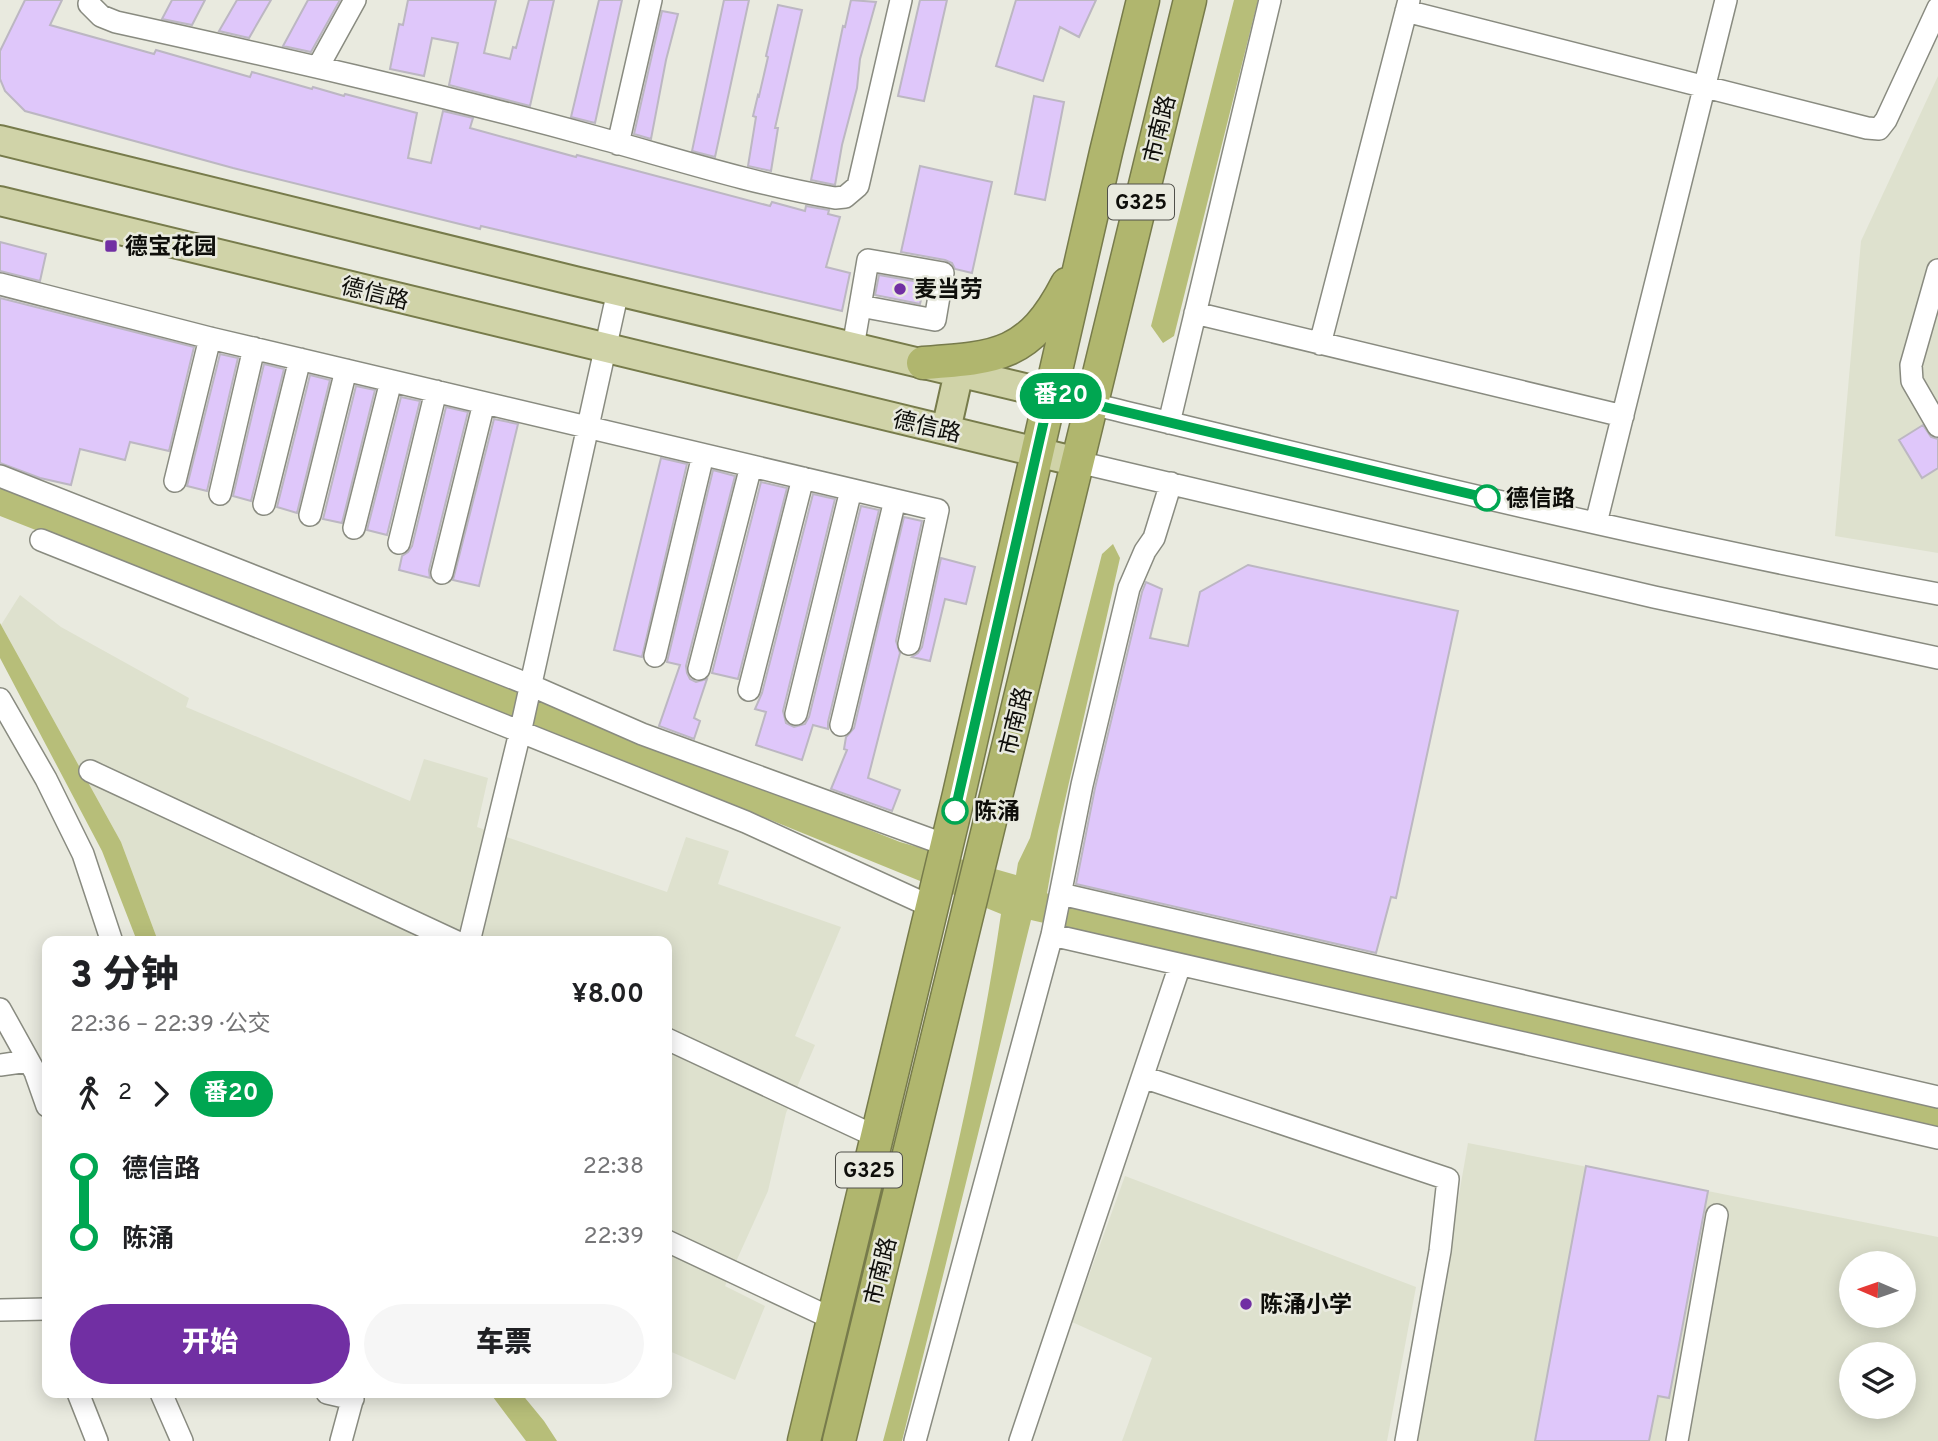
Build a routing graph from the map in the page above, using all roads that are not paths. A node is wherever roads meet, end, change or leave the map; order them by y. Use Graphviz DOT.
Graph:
graph roads {
  1 [pos="355,0"];
  2 [pos="651,0"];
  3 [pos="901,0"];
  4 [pos="1143,0"];
  5 [pos="1190,0"];
  6 [pos="1270,0"];
  7 [pos="1726,0"];
  8 [pos="89,5"];
  9 [pos="1408,6"];
  10 [pos="1938,8"];
  11 [pos="318,68"];
  12 [pos="1704,87"];
  13 [pos="0,140"];
  14 [pos="618,144"];
  15 [pos="3,203"];
  16 [pos="1082,255"];
  17 [pos="1938,270"];
  18 [pos="0,284"];
  19 [pos="618,291"];
  20 [pos="860,306"];
  21 [pos="1195,313"];
  22 [pos="210,338"];
  23 [pos="1320,344"];
  24 [pos="853,347"];
  25 [pos="254,348"];
  26 [pos="605,349"];
  27 [pos="300,359"];
  28 [pos="923,363"];
  29 [pos="346,370"];
  30 [pos="959,372"];
  31 [pos="391,381"];
  32 [pos="436,391"];
  33 [pos="1050,394"];
  34 [pos="484,402"];
  35 [pos="1092,404"];
  36 [pos="1623,416"];
  37 [pos="1169,422"];
  38 [pos="1938,425"];
  39 [pos="588,427"];
  40 [pos="946,430"];
  41 [pos="1037,452"];
  42 [pos="704,455"];
  43 [pos="1078,462"];
  44 [pos="751,466"];
  45 [pos="0,476"];
  46 [pos="803,478"];
  47 [pos="175,481"];
  48 [pos="1171,483"];
  49 [pos="851,489"];
  50 [pos="220,494"];
  51 [pos="895,500"];
  52 [pos="264,504"];
  53 [pos="310,515"];
  54 [pos="1596,523"];
  55 [pos="354,528"];
  56 [pos="41,540"];
  57 [pos="399,543"];
  58 [pos="442,573"];
  59 [pos="1938,594"];
  60 [pos="909,644"];
  61 [pos="654,656"];
  62 [pos="1938,658"];
  63 [pos="699,669"];
  64 [pos="530,688"];
  65 [pos="749,690"];
  66 [pos="0,699"];
  67 [pos="796,714"];
  68 [pos="841,726"];
  69 [pos="521,728"];
  70 [pos="90,771"];
  71 [pos="946,848"];
  72 [pos="1060,897"];
  73 [pos="933,903"];
  74 [pos="1052,931"];
  75 [pos="110,936"];
  76 [pos="444,936"];
  77 [pos="469,936"];
  78 [pos="1180,965"];
  79 [pos="0,1009"];
  80 [pos="672,1041"];
  81 [pos="28,1061"];
  82 [pos="0,1065"];
  83 [pos="1143,1077"];
  84 [pos="42,1095"];
  85 [pos="1938,1097"];
  86 [pos="877,1137"];
  87 [pos="1938,1138"];
  88 [pos="1717,1215"];
  89 [pos="672,1243"];
  90 [pos="0,1310"];
  91 [pos="42,1310"];
  92 [pos="833,1320"];
  93 [pos="80,1398"];
  94 [pos="163,1398"];
  95 [pos="352,1398"];
  96 [pos="97,1441"];
  97 [pos="182,1441"];
  98 [pos="341,1441"];
  99 [pos="804,1441"];
  100 [pos="839,1441"];
  101 [pos="915,1441"];
  102 [pos="1020,1441"];
  103 [pos="1406,1441"];
  104 [pos="1677,1441"];
  1 -- 11 [label="street"];
  2 -- 14 [label="street"];
  3 -- 14 [label="street"];
  4 -- 16 [label="highway, 市南路 / G325"];
  5 -- 35 [label="highway, 市南路 / G325"];
  6 -- 21 [label="street"];
  7 -- 12 [label="street"];
  8 -- 11 [label="street"];
  9 -- 12 [label="street"];
  9 -- 23 [label="street"];
  10 -- 12 [label="street"];
  11 -- 14 [label="street"];
  12 -- 36 [label="street"];
  13 -- 19 [label="main road"];
  15 -- 26 [label="main road, 德信路"];
  16 -- 28 [label="highway"];
  16 -- 33 [label="highway, 市南路 / G325"];
  17 -- 38 [label="street"];
  18 -- 22 [label="street"];
  19 -- 24 [label="main road"];
  19 -- 26 [label="street"];
  20 -- 24 [label="street"];
  21 -- 23 [label="street"];
  21 -- 37 [label="street"];
  22 -- 25 [label="street"];
  22 -- 47 [label="street"];
  23 -- 36 [label="street"];
  24 -- 28 [label="main road"];
  25 -- 27 [label="street"];
  25 -- 50 [label="street"];
  26 -- 39 [label="street"];
  26 -- 40 [label="main road, 德信路"];
  27 -- 29 [label="street"];
  27 -- 52 [label="street"];
  28 -- 30 [label="main road"];
  29 -- 31 [label="street"];
  29 -- 53 [label="street"];
  30 -- 33 [label="main road"];
  30 -- 40 [label="main road"];
  31 -- 32 [label="street"];
  31 -- 55 [label="street"];
  32 -- 34 [label="street"];
  32 -- 57 [label="street"];
  33 -- 35 [label="main road"];
  33 -- 41 [label="highway, 市南路 / G325"];
  34 -- 39 [label="street"];
  34 -- 58 [label="street"];
  35 -- 37 [label="street"];
  35 -- 43 [label="highway, 市南路 / G325"];
  36 -- 54 [label="street"];
  37 -- 54 [label="street"];
  39 -- 42 [label="street"];
  39 -- 64 [label="street"];
  40 -- 41 [label="main road, 德信路"];
  41 -- 43 [label="main road, 德信路"];
  41 -- 71 [label="highway, 市南路 / G325"];
  42 -- 44 [label="street"];
  42 -- 61 [label="street"];
  43 -- 48 [label="street, 德信路"];
  43 -- 100 [label="highway, 市南路 / G325"];
  44 -- 46 [label="street"];
  44 -- 63 [label="street"];
  45 -- 64 [label="street"];
  46 -- 49 [label="street"];
  46 -- 65 [label="street"];
  48 -- 62 [label="street, 德信路"];
  48 -- 72 [label="street"];
  49 -- 51 [label="street"];
  49 -- 67 [label="street"];
  51 -- 60 [label="street"];
  51 -- 68 [label="street"];
  54 -- 59 [label="street"];
  56 -- 69 [label="street"];
  64 -- 69 [label="street"];
  64 -- 71 [label="street"];
  66 -- 75 [label="street"];
  69 -- 73 [label="street"];
  69 -- 77 [label="street"];
  70 -- 76 [label="street"];
  71 -- 73 [label="highway, 市南路 / G325"];
  72 -- 74 [label="street"];
  72 -- 85 [label="street"];
  73 -- 86 [label="highway, 市南路 / G325"];
  74 -- 78 [label="street"];
  74 -- 101 [label="street"];
  78 -- 83 [label="street"];
  78 -- 87 [label="street"];
  79 -- 81 [label="street"];
  80 -- 86 [label="street"];
  81 -- 82 [label="street"];
  81 -- 84 [label="street"];
  83 -- 102 [label="street"];
  83 -- 103 [label="street"];
  86 -- 92 [label="highway, 市南路 / G325"];
  88 -- 104 [label="street"];
  89 -- 92 [label="street"];
  90 -- 91 [label="street"];
  92 -- 99 [label="highway, 市南路 / G325"];
  93 -- 96 [label="street"];
  94 -- 97 [label="street"];
  95 -- 98 [label="street"];
}
